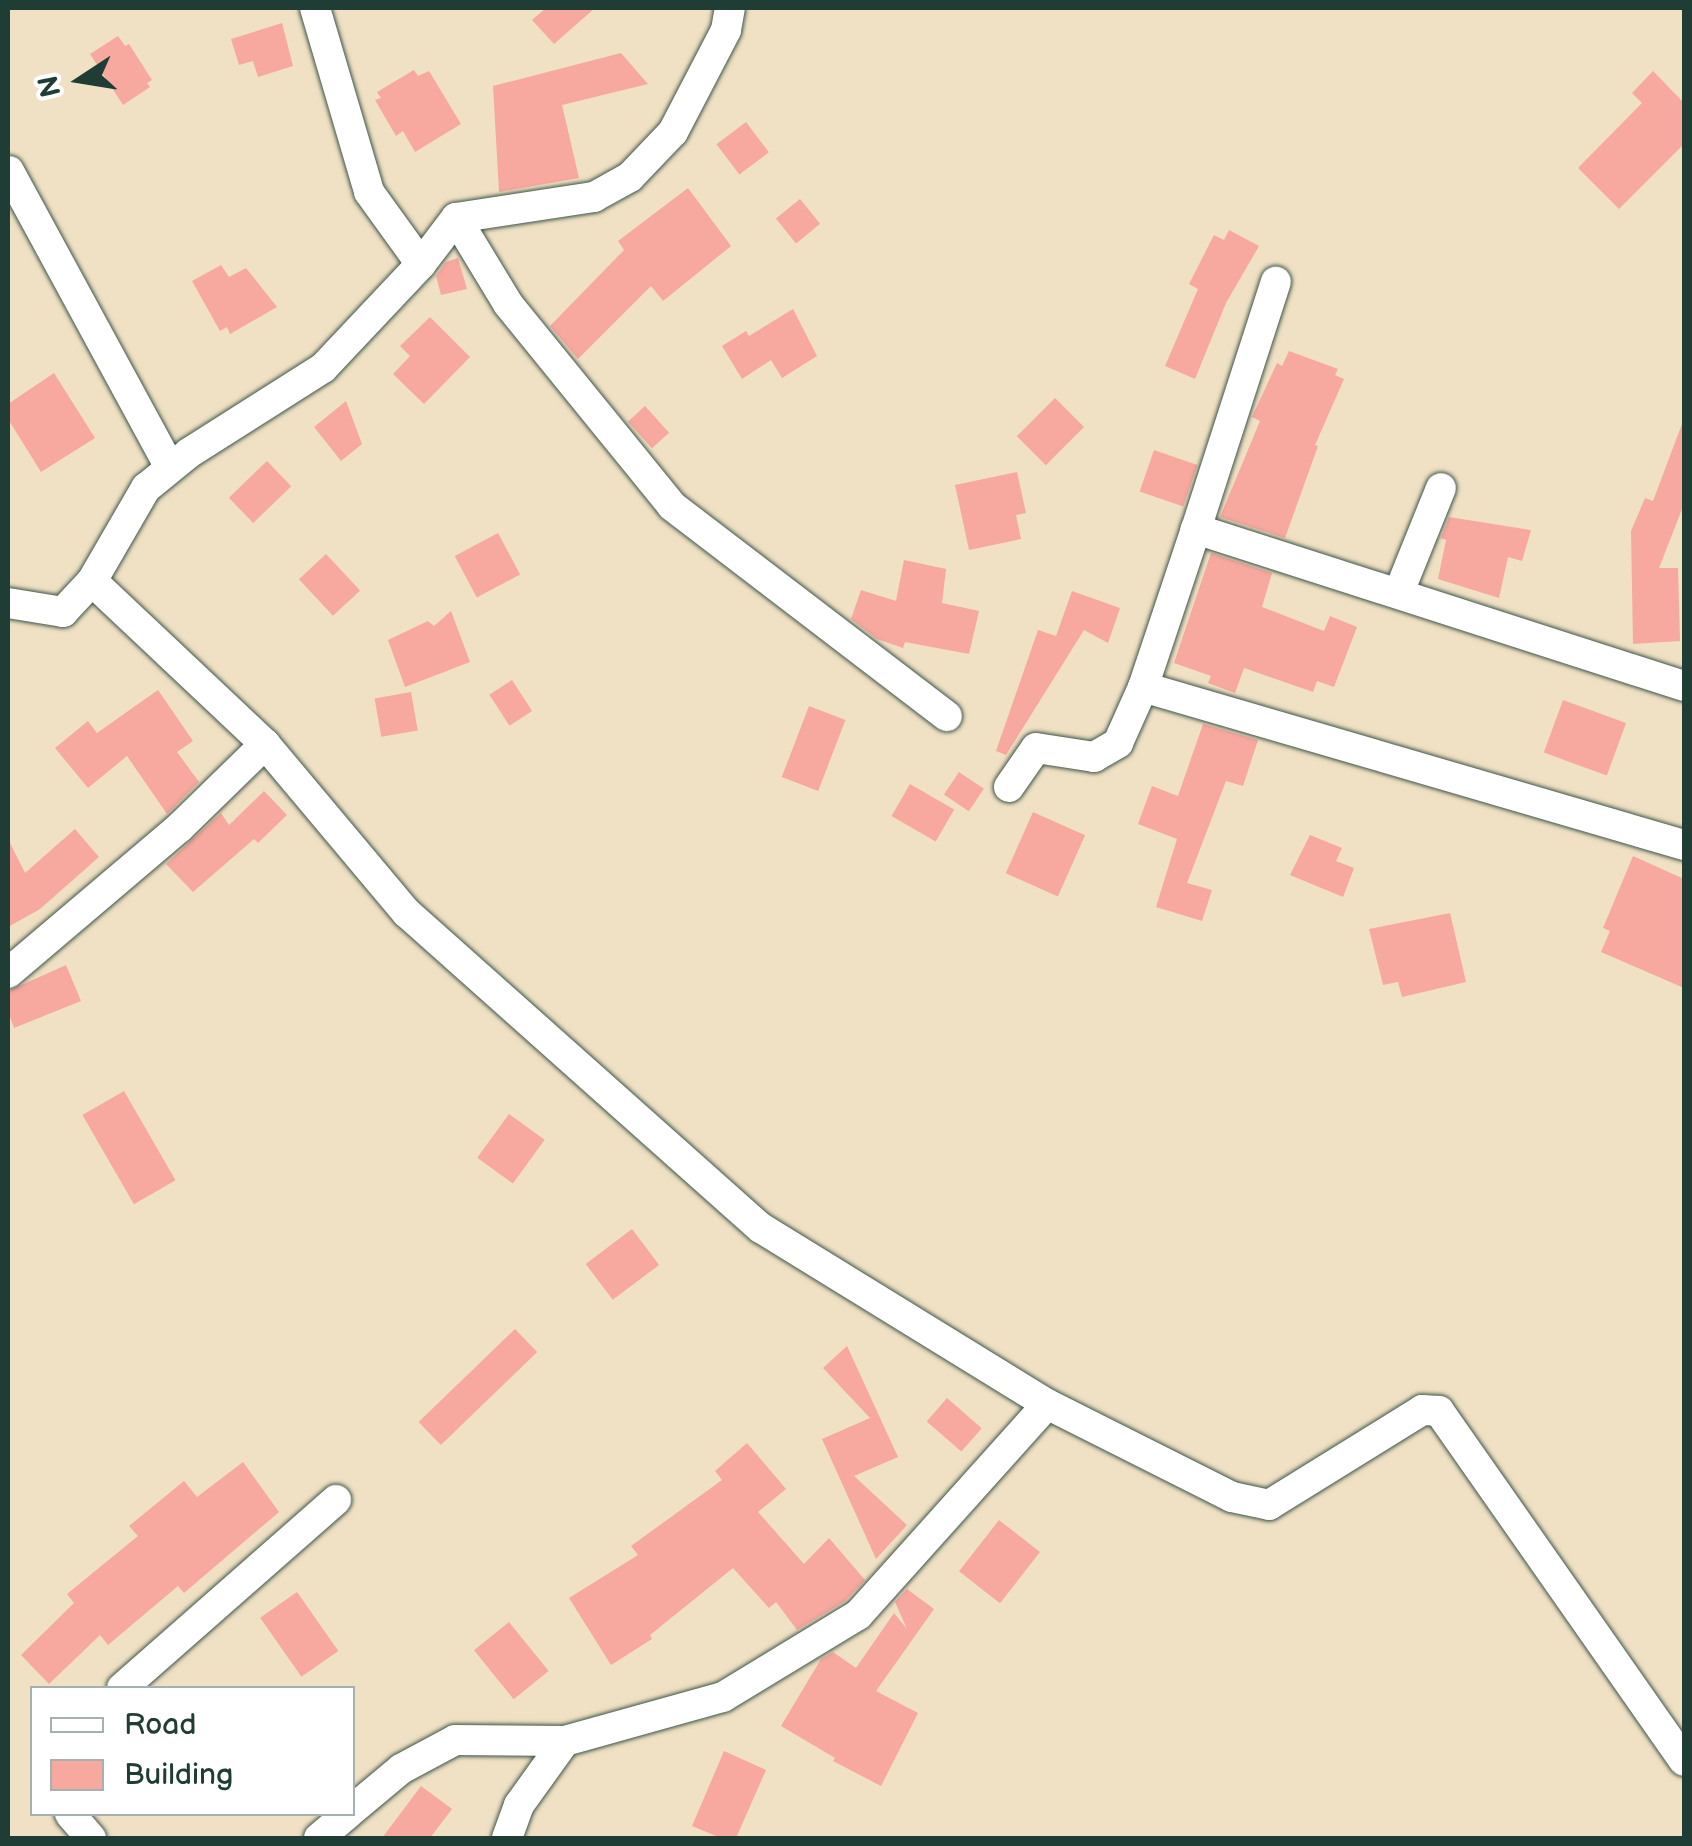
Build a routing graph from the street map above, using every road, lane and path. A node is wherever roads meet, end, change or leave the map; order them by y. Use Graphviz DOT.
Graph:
graph roads {
  1 [pos="315,8"];
  2 [pos="730,8"];
  3 [pos="10,171"];
  4 [pos="456,218"];
  5 [pos="421,264"];
  6 [pos="1276,282"];
  7 [pos="170,467"];
  8 [pos="1440,488"];
  9 [pos="1196,529"];
  10 [pos="92,582"];
  11 [pos="1399,592"];
  12 [pos="8,604"];
  13 [pos="1143,686"];
  14 [pos="1684,686"];
  15 [pos="947,716"];
  16 [pos="264,744"];
  17 [pos="1010,787"];
  18 [pos="1684,844"];
  19 [pos="8,974"];
  20 [pos="1047,1404"];
  21 [pos="336,1500"];
  22 [pos="124,1686"];
  23 [pos="565,1741"];
  24 [pos="1684,1762"];
  25 [pos="355,1808"];
  26 [pos="72,1816"];
  27 [pos="345,1816"];
  28 [pos="91,1838"];
  29 [pos="319,1838"];
  30 [pos="507,1838"];
  1 -- 5 [label="street"];
  2 -- 4 [label="street"];
  3 -- 7 [label="street"];
  4 -- 5 [label="street"];
  4 -- 15 [label="street"];
  5 -- 7 [label="street"];
  6 -- 9 [label="street"];
  7 -- 10 [label="street"];
  8 -- 11 [label="street"];
  9 -- 11 [label="street"];
  9 -- 13 [label="street"];
  10 -- 12 [label="street"];
  10 -- 16 [label="street"];
  11 -- 14 [label="street"];
  13 -- 17 [label="street"];
  13 -- 18 [label="street"];
  16 -- 19 [label="street"];
  16 -- 20 [label="street"];
  20 -- 23 [label="street"];
  20 -- 24 [label="street"];
  21 -- 22 [label="street"];
  23 -- 25 [label="street"];
  23 -- 30 [label="street"];
  26 -- 28 [label="street"];
  27 -- 29 [label="street"];
}
